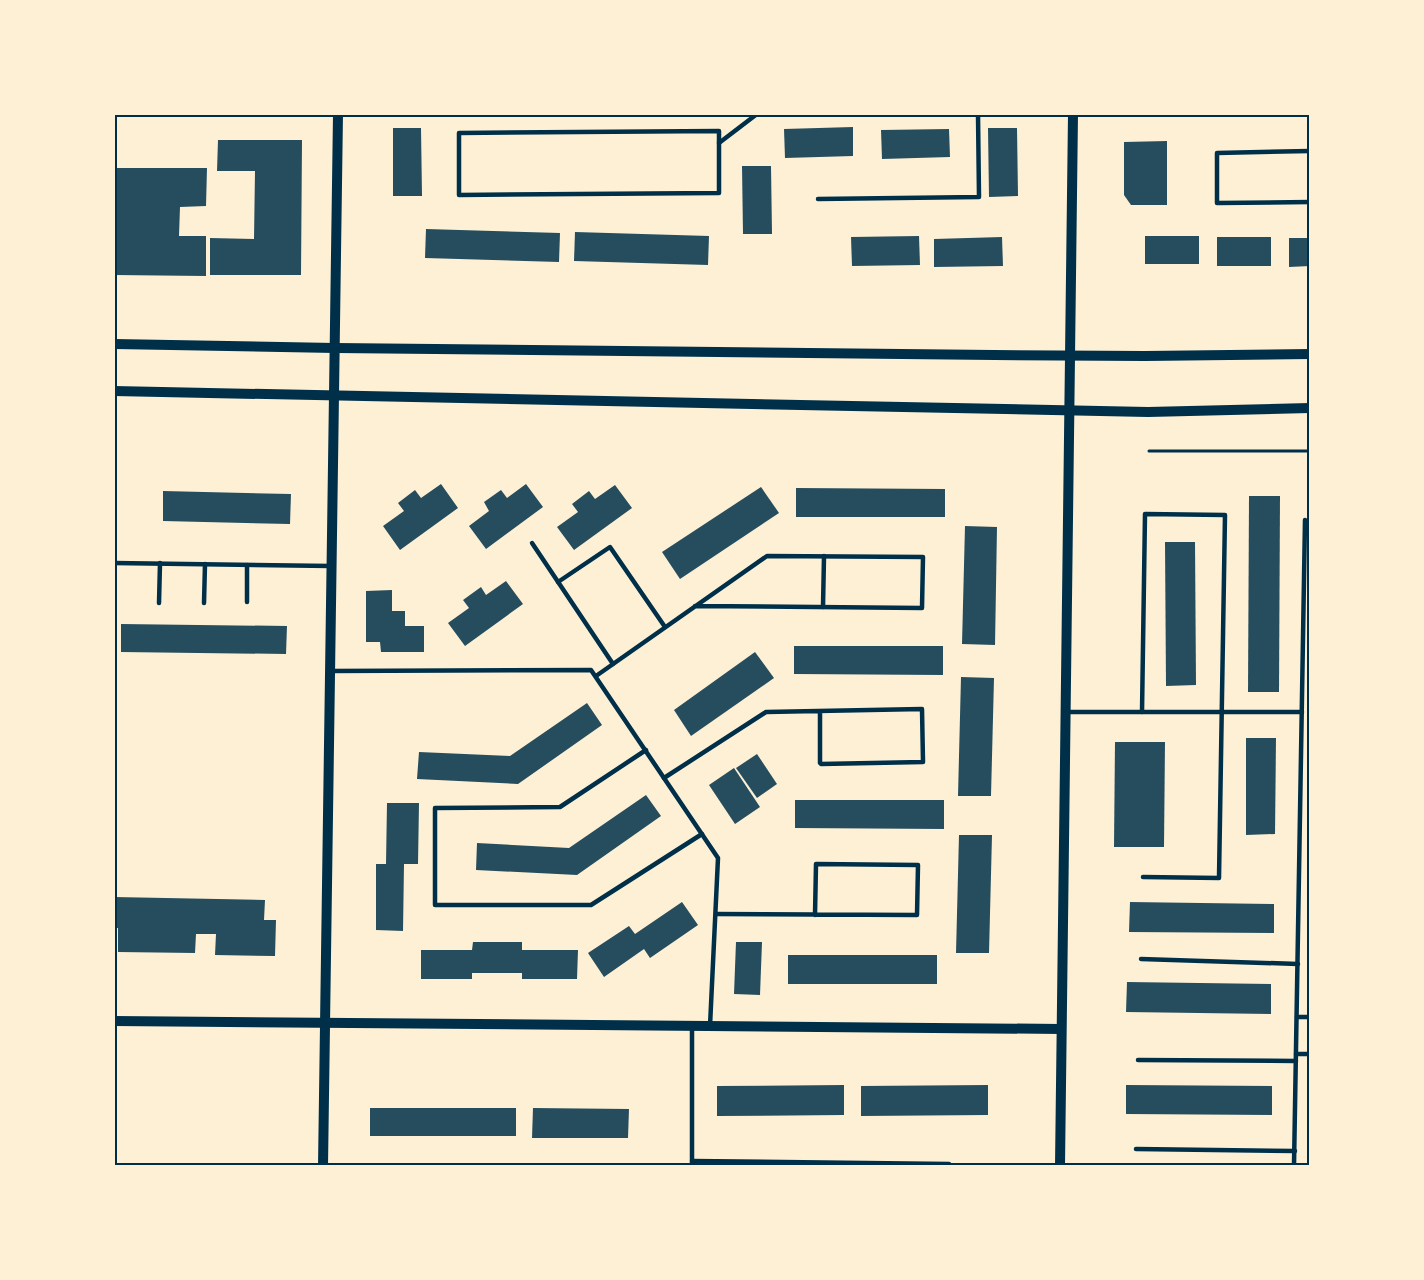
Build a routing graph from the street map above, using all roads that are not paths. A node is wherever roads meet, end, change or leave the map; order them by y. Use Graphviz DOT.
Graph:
graph roads {
  1 [pos="338,114"];
  2 [pos="757,114"];
  3 [pos="978,114"];
  4 [pos="1073,114"];
  5 [pos="719,143"];
  6 [pos="1310,151"];
  7 [pos="818,199"];
  8 [pos="1310,202"];
  9 [pos="114,344"];
  10 [pos="335,348"];
  11 [pos="1310,354"];
  12 [pos="1070,356"];
  13 [pos="114,391"];
  14 [pos="334,396"];
  15 [pos="1310,408"];
  16 [pos="1069,411"];
  17 [pos="1305,520"];
  18 [pos="532,543"];
  19 [pos="824,556"];
  20 [pos="114,563"];
  21 [pos="160,563"];
  22 [pos="205,564"];
  23 [pos="247,565"];
  24 [pos="331,566"];
  25 [pos="558,582"];
  26 [pos="247,602"];
  27 [pos="159,603"];
  28 [pos="204,603"];
  29 [pos="1310,605"];
  30 [pos="695,606"];
  31 [pos="1303,606"];
  32 [pos="824,607"];
  33 [pos="665,627"];
  34 [pos="613,664"];
  35 [pos="330,671"];
  36 [pos="596,676"];
  37 [pos="820,711"];
  38 [pos="1065,712"];
  39 [pos="1142,712"];
  40 [pos="1222,712"];
  41 [pos="1302,712"];
  42 [pos="1301,736"];
  43 [pos="1310,736"];
  44 [pos="646,750"];
  45 [pos="664,778"];
  46 [pos="702,834"];
  47 [pos="1143,877"];
  48 [pos="716,914"];
  49 [pos="815,915"];
  50 [pos="1141,959"];
  51 [pos="1298,964"];
  52 [pos="1297,1017"];
  53 [pos="1310,1017"];
  54 [pos="114,1021"];
  55 [pos="325,1023"];
  56 [pos="693,1026"];
  57 [pos="710,1026"];
  58 [pos="1061,1029"];
  59 [pos="1296,1054"];
  60 [pos="1310,1054"];
  61 [pos="1138,1060"];
  62 [pos="1296,1061"];
  63 [pos="1136,1149"];
  64 [pos="1295,1151"];
  65 [pos="692,1164"];
  66 [pos="949,1164"];
  67 [pos="323,1166"];
  68 [pos="1060,1166"];
  69 [pos="1294,1166"];
  1 -- 10 [label="street"];
  2 -- 5 [label="lane"];
  3 -- 7 [label="lane"];
  4 -- 12 [label="street"];
  5 -- 5 [label="lane"];
  6 -- 8 [label="lane"];
  9 -- 10 [label="street"];
  10 -- 12 [label="street"];
  10 -- 14 [label="street"];
  11 -- 12 [label="street"];
  12 -- 16 [label="street"];
  13 -- 14 [label="street"];
  14 -- 16 [label="street"];
  14 -- 24 [label="street"];
  15 -- 16 [label="street"];
  16 -- 38 [label="street"];
  17 -- 31 [label="lane"];
  18 -- 25 [label="lane"];
  19 -- 30 [label="lane"];
  19 -- 32 [label="lane"];
  19 -- 32 [label="lane"];
  20 -- 21 [label="lane"];
  21 -- 22 [label="lane"];
  21 -- 27 [label="lane"];
  22 -- 23 [label="lane"];
  22 -- 28 [label="lane"];
  23 -- 24 [label="lane"];
  23 -- 26 [label="lane"];
  24 -- 35 [label="street"];
  25 -- 33 [label="lane"];
  25 -- 34 [label="lane"];
  29 -- 31 [label="lane"];
  30 -- 32 [label="lane"];
  30 -- 33 [label="lane"];
  31 -- 41 [label="lane"];
  33 -- 34 [label="lane"];
  34 -- 36 [label="lane"];
  35 -- 36 [label="lane"];
  35 -- 55 [label="street"];
  36 -- 44 [label="lane"];
  37 -- 37 [label="lane"];
  37 -- 45 [label="lane"];
  38 -- 39 [label="lane"];
  38 -- 58 [label="street"];
  39 -- 40 [label="lane"];
  39 -- 40 [label="lane"];
  40 -- 41 [label="lane"];
  40 -- 47 [label="lane"];
  41 -- 42 [label="lane"];
  42 -- 43 [label="lane"];
  42 -- 51 [label="lane"];
  44 -- 45 [label="lane"];
  44 -- 46 [label="lane"];
  45 -- 46 [label="lane"];
  46 -- 48 [label="lane"];
  48 -- 49 [label="lane"];
  48 -- 57 [label="lane"];
  49 -- 49 [label="lane"];
  50 -- 51 [label="lane"];
  51 -- 52 [label="lane"];
  52 -- 53 [label="lane"];
  52 -- 59 [label="lane"];
  54 -- 55 [label="street"];
  55 -- 56 [label="street"];
  55 -- 67 [label="street"];
  56 -- 57 [label="street"];
  56 -- 65 [label="lane"];
  57 -- 58 [label="street"];
  58 -- 68 [label="street"];
  59 -- 60 [label="lane"];
  59 -- 62 [label="lane"];
  61 -- 62 [label="lane"];
  62 -- 64 [label="lane"];
  63 -- 64 [label="lane"];
  64 -- 69 [label="lane"];
  65 -- 66 [label="lane"];
}
